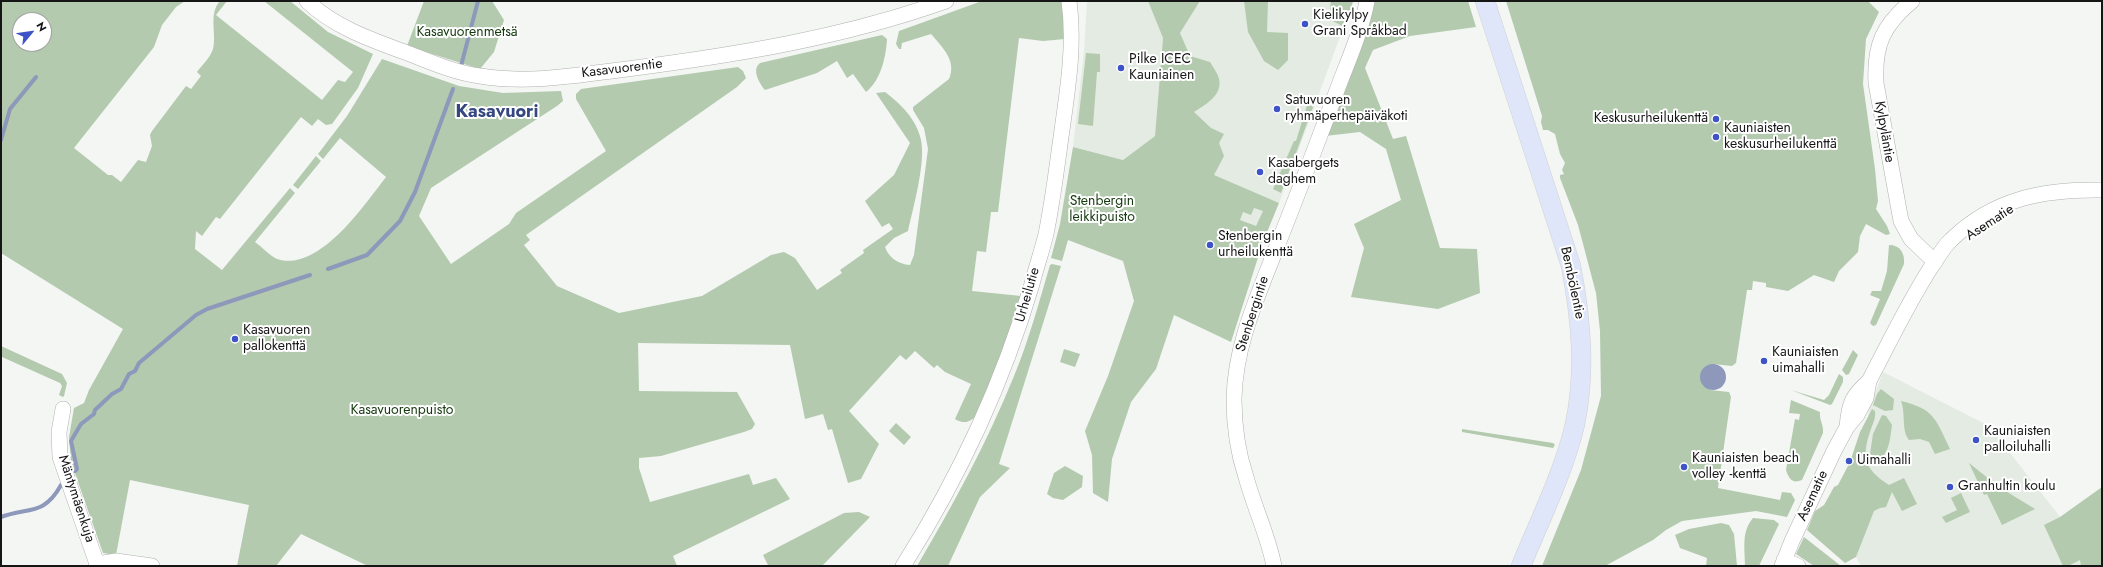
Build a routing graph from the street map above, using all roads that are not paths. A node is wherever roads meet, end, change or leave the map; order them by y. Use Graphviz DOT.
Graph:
graph roads {
  1 [pos="307,1"];
  2 [pos="946,1"];
  3 [pos="1069,1"];
  4 [pos="1367,1"];
  5 [pos="1485,1"];
  6 [pos="1912,1"];
  7 [pos="2102,190"];
  8 [pos="1935,262"];
  9 [pos="63,409"];
  10 [pos="1788,564"];
  11 [pos="97,565"];
  12 [pos="152,566"];
  13 [pos="904,566"];
  14 [pos="1274,566"];
  15 [pos="1521,566"];
  1 -- 2 [label="street, Kasavuorentie"];
  3 -- 13 [label="street, Urheilutie"];
  4 -- 14 [label="street, Stenbergintie"];
  5 -- 15 [label="main road, Bembölentie"];
  6 -- 8 [label="street, Kylpyläntie"];
  7 -- 8 [label="street, Asematie"];
  8 -- 10 [label="street, Asematie"];
  9 -- 11 [label="street, Mäntymäenkuja"];
  11 -- 12 [label="street"];
}
